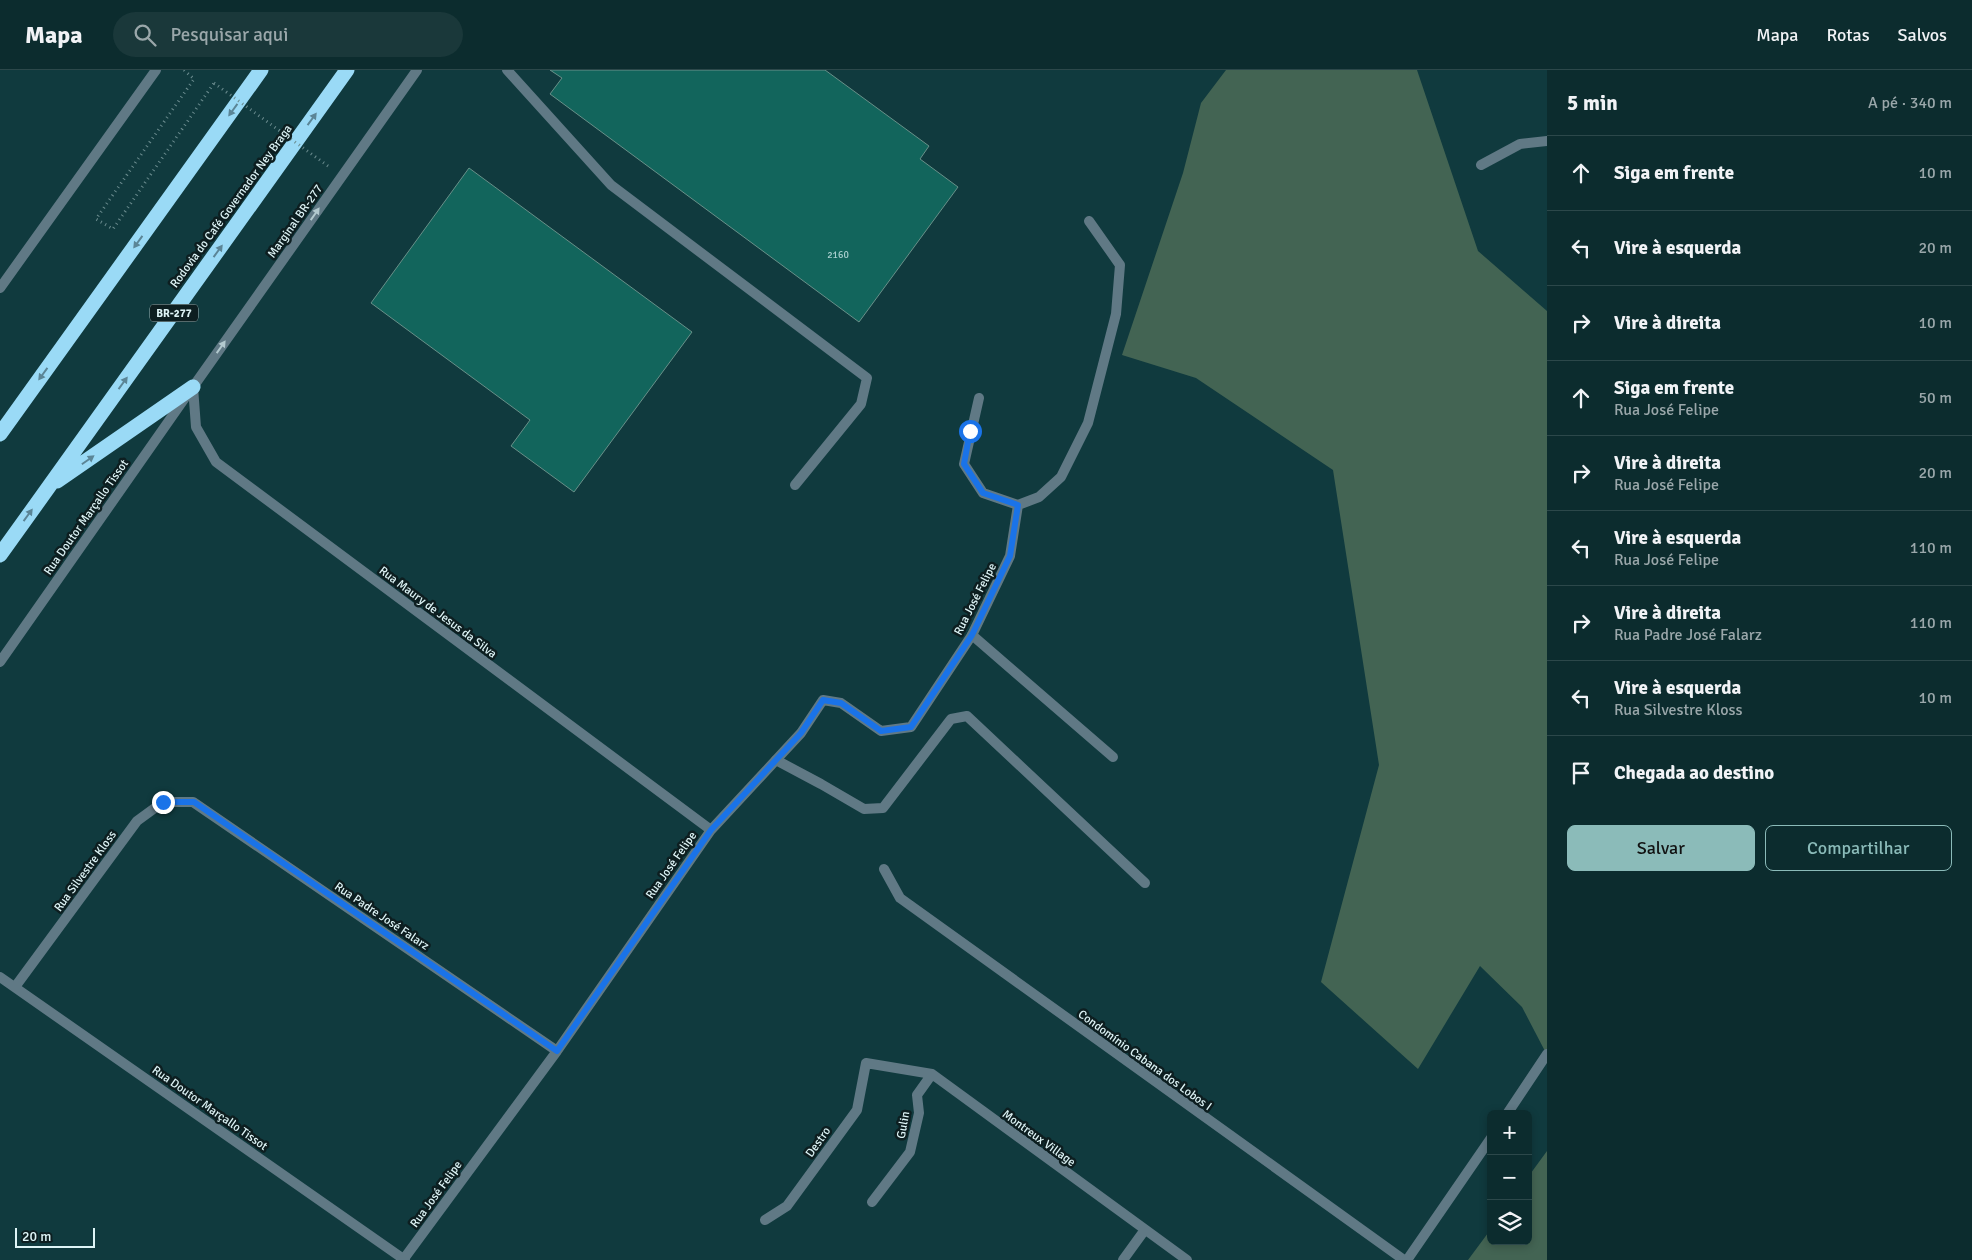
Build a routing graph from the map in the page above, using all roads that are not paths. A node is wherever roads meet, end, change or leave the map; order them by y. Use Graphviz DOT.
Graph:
graph roads {
  1 [pos="156,70"];
  2 [pos="261,70"];
  3 [pos="347,70"];
  4 [pos="417,70"];
  5 [pos="507,70"];
  6 [pos="1547,141"];
  7 [pos="1480,165"];
  8 [pos="1089,221"];
  9 [pos="0,288"];
  10 [pos="192,386"];
  11 [pos="979,398"];
  12 [pos="0,434"];
  13 [pos="795,485"];
  14 [pos="48,488"];
  15 [pos="1018,505"];
  16 [pos="0,555"];
  17 [pos="972,635"];
  18 [pos="0,662"];
  19 [pos="1113,757"];
  20 [pos="776,760"];
  21 [pos="194,802"];
  22 [pos="711,830"];
  23 [pos="884,869"];
  24 [pos="1145,883"];
  25 [pos="0,977"];
  26 [pos="16,987"];
  27 [pos="557,1051"];
  28 [pos="1547,1054"];
  29 [pos="866,1063"];
  30 [pos="932,1074"];
  31 [pos="1510,1110"];
  32 [pos="1487,1144"];
  33 [pos="872,1202"];
  34 [pos="765,1220"];
  35 [pos="1144,1230"];
  36 [pos="404,1260"];
  37 [pos="1123,1260"];
  38 [pos="1187,1260"];
  39 [pos="1405,1260"];
  1 -- 9 [label="street"];
  2 -- 12 [label="highway, one-way"];
  14 -- 3 [label="highway, Rodovia do Café Governador Ney Braga / BR-277, one-way"];
  10 -- 4 [label="street, Marginal BR-277, one-way"];
  5 -- 13 [label="street"];
  6 -- 7 [label="street"];
  8 -- 15 [label="street"];
  14 -- 10 [label="highway, one-way"];
  10 -- 18 [label="street, Rua Doutor Marçallo Tissot"];
  10 -- 22 [label="street, Rua Maury de Jesus da Silva"];
  11 -- 15 [label="street"];
  16 -- 14 [label="highway, Rodovia do Café Governador Ney Braga / BR-277, one-way"];
  15 -- 17 [label="street, Rua José Felipe"];
  17 -- 19 [label="street"];
  17 -- 20 [label="street, Rua José Felipe"];
  20 -- 22 [label="street, Rua José Felipe"];
  20 -- 24 [label="street"];
  21 -- 26 [label="street, Rua Silvestre Kloss"];
  21 -- 27 [label="street, Rua Padre José Falarz"];
  22 -- 27 [label="street, Rua José Felipe"];
  23 -- 39 [label="street, Condomínio Cabana dos Lobos I"];
  25 -- 26 [label="street, Rua Doutor Marçallo Tissot"];
  26 -- 36 [label="street, Rua Doutor Marçallo Tissot"];
  27 -- 36 [label="street, Rua José Felipe"];
  28 -- 31 [label="street"];
  29 -- 30 [label="street, Montreux Village"];
  29 -- 34 [label="street, Destro"];
  30 -- 33 [label="street, Gulin"];
  30 -- 35 [label="street, Montreux Village"];
  32 -- 39 [label="street"];
  35 -- 37 [label="street"];
  35 -- 38 [label="street, Montreux Village"];
}
